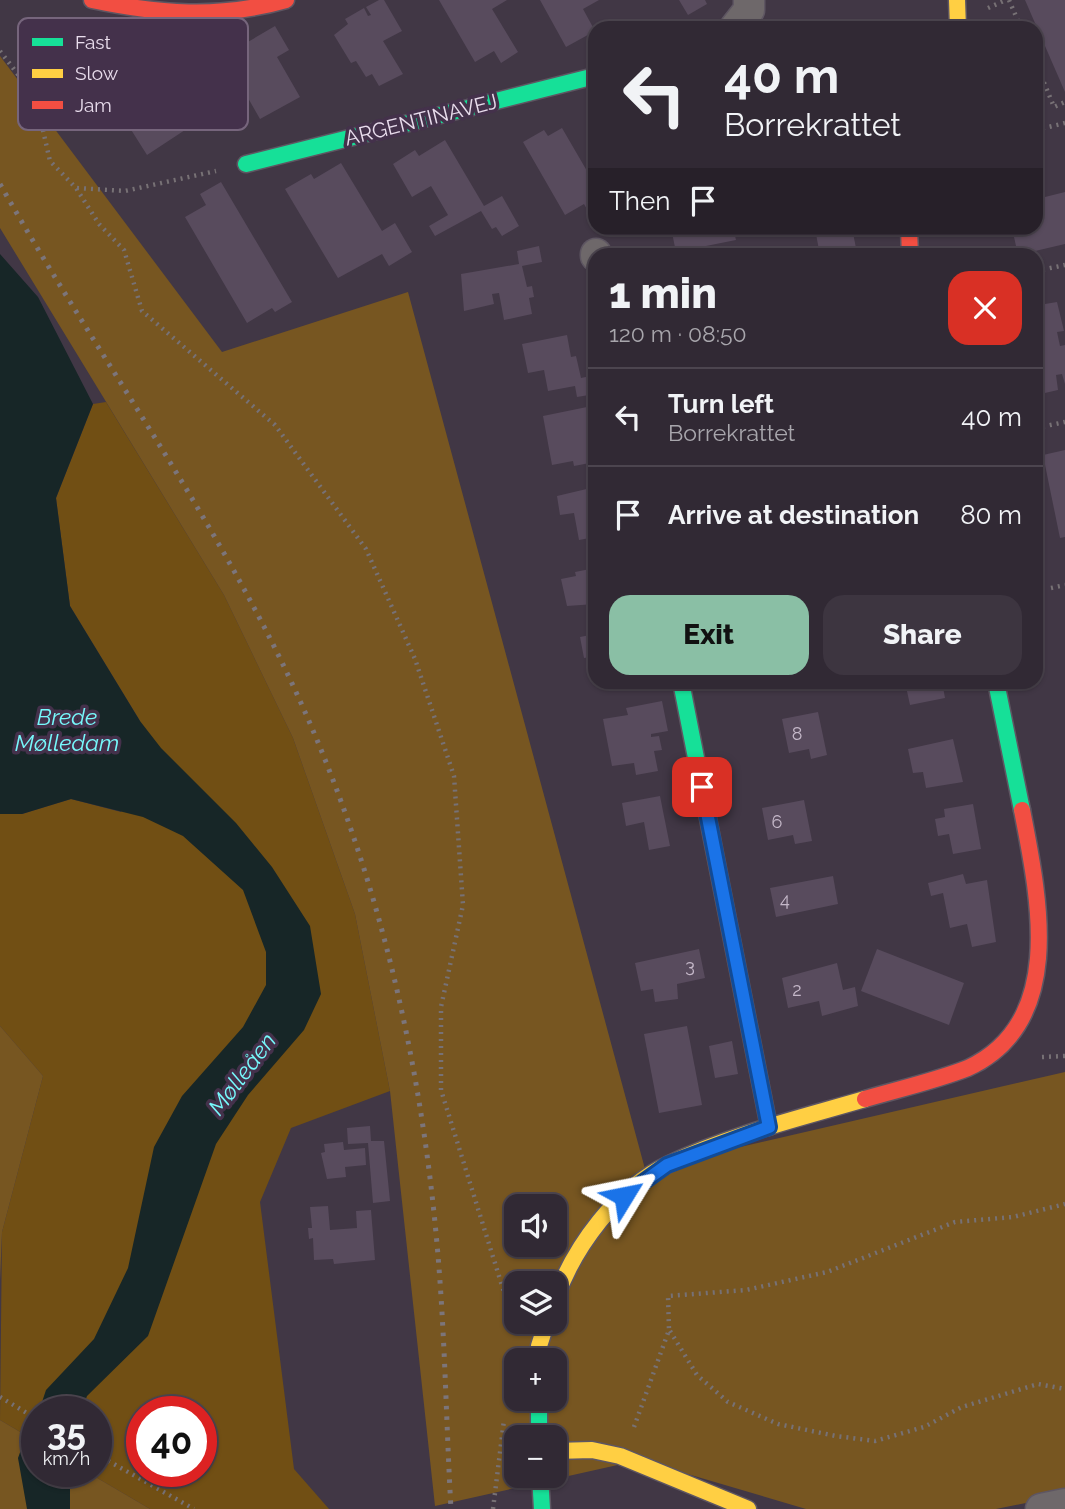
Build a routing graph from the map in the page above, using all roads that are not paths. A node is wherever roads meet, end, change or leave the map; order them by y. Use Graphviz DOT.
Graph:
graph roads {
  1 [pos="92,0"];
  2 [pos="286,0"];
  3 [pos="749,0"];
  4 [pos="957,0"];
  5 [pos="740,21"];
  6 [pos="958,21"];
  7 [pos="588,78"];
  8 [pos="246,164"];
  9 [pos="682,689"];
  10 [pos="997,689"];
  11 [pos="769,1127"];
  12 [pos="567,1271"];
  13 [pos="567,1451"];
  14 [pos="541,1488"];
  15 [pos="1065,1504"];
  16 [pos="542,1509"];
  17 [pos="748,1509"];
  18 [pos="1041,1509"];
  1 -- 2 [label="street"];
  3 -- 5 [label="street"];
  4 -- 6 [label="street"];
  7 -- 8 [label="street, ARGENTINAVEJ"];
  9 -- 11 [label="street"];
  10 -- 11 [label="street"];
  11 -- 12 [label="street"];
  13 -- 17 [label="street"];
  14 -- 16 [label="street"];
  15 -- 18 [label="street"];
}
